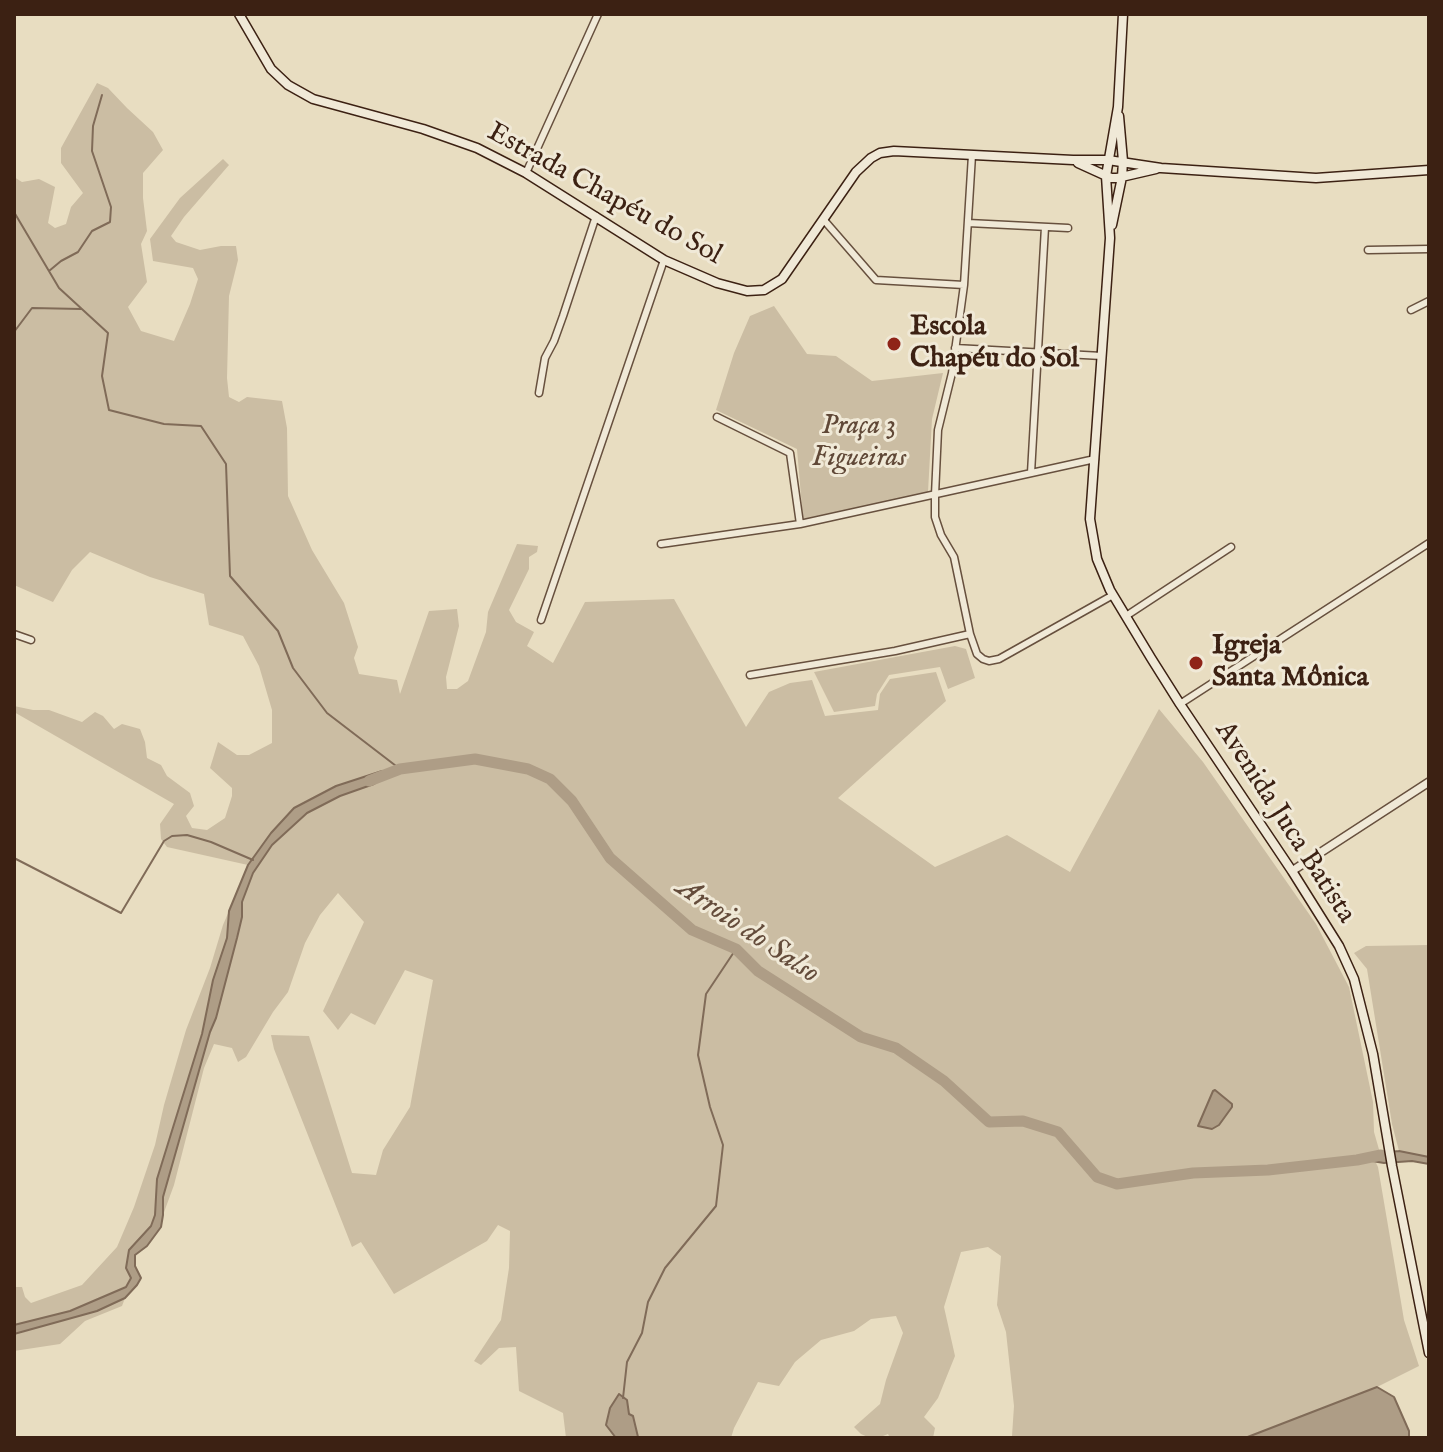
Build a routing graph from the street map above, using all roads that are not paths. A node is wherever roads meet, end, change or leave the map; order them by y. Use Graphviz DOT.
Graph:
graph roads {
  1 [pos="239,14"];
  2 [pos="598,14"];
  3 [pos="1123,14"];
  4 [pos="1118,107"];
  5 [pos="972,155"];
  6 [pos="1073,160"];
  7 [pos="1108,160"];
  8 [pos="1123,161"];
  9 [pos="1161,168"];
  10 [pos="1429,170"];
  11 [pos="526,173"];
  12 [pos="1106,176"];
  13 [pos="1122,177"];
  14 [pos="596,216"];
  15 [pos="823,219"];
  16 [pos="968,223"];
  17 [pos="1045,227"];
  18 [pos="1068,228"];
  19 [pos="1110,238"];
  20 [pos="1429,249"];
  21 [pos="1368,250"];
  22 [pos="664,260"];
  23 [pos="964,285"];
  24 [pos="1429,301"];
  25 [pos="1411,310"];
  26 [pos="955,348"];
  27 [pos="1037,352"];
  28 [pos="1102,356"];
  29 [pos="539,393"];
  30 [pos="717,417"];
  31 [pos="1095,459"];
  32 [pos="1031,473"];
  33 [pos="935,495"];
  34 [pos="800,524"];
  35 [pos="1429,543"];
  36 [pos="661,544"];
  37 [pos="1231,547"];
  38 [pos="1113,595"];
  39 [pos="1126,616"];
  40 [pos="541,620"];
  41 [pos="14,634"];
  42 [pos="970,634"];
  43 [pos="31,640"];
  44 [pos="750,675"];
  45 [pos="1180,704"];
  46 [pos="1429,782"];
  47 [pos="1292,871"];
  48 [pos="1429,1353"];
  1 -- 11 [label="main road, Estrada Chapéu do Sol"];
  2 -- 11 [label="street"];
  3 -- 4 [label="main road, Avenida Juca Batista"];
  4 -- 7 [label="main road, Avenida Juca Batista"];
  4 -- 8 [label="main road, Avenida Juca Batista"];
  5 -- 6 [label="main road, Estrada Chapéu do Sol"];
  5 -- 15 [label="main road, Estrada Chapéu do Sol"];
  5 -- 16 [label="street"];
  6 -- 7 [label="main road, Estrada Chapéu do Sol"];
  6 -- 12 [label="main road, Estrada Chapéu do Sol"];
  7 -- 8 [label="main road, Estrada Chapéu do Sol"];
  7 -- 12 [label="main road, Avenida Juca Batista"];
  8 -- 9 [label="main road, Estrada Chapéu do Sol"];
  8 -- 13 [label="main road, Avenida Juca Batista"];
  9 -- 10 [label="main road"];
  9 -- 13 [label="main road"];
  11 -- 14 [label="main road, Estrada Chapéu do Sol"];
  12 -- 13 [label="main road"];
  12 -- 19 [label="main road, Avenida Juca Batista"];
  13 -- 19 [label="main road, Avenida Juca Batista"];
  14 -- 22 [label="main road, Estrada Chapéu do Sol"];
  14 -- 29 [label="street"];
  15 -- 22 [label="main road, Estrada Chapéu do Sol"];
  15 -- 23 [label="street"];
  16 -- 17 [label="street"];
  16 -- 23 [label="street"];
  17 -- 18 [label="street"];
  17 -- 27 [label="street"];
  19 -- 28 [label="main road, Avenida Juca Batista"];
  20 -- 21 [label="street"];
  22 -- 40 [label="street"];
  23 -- 26 [label="street"];
  24 -- 25 [label="street"];
  26 -- 27 [label="street"];
  26 -- 33 [label="street"];
  27 -- 28 [label="street"];
  27 -- 32 [label="street"];
  28 -- 31 [label="main road, Avenida Juca Batista"];
  30 -- 34 [label="street"];
  31 -- 32 [label="street"];
  31 -- 38 [label="main road, Avenida Juca Batista"];
  32 -- 33 [label="street"];
  33 -- 34 [label="street"];
  33 -- 42 [label="street"];
  34 -- 36 [label="street"];
  35 -- 45 [label="street"];
  37 -- 39 [label="street"];
  38 -- 39 [label="main road, Avenida Juca Batista"];
  38 -- 42 [label="street"];
  39 -- 45 [label="main road, Avenida Juca Batista"];
  41 -- 43 [label="street"];
  42 -- 44 [label="street"];
  45 -- 47 [label="main road, Avenida Juca Batista"];
  46 -- 47 [label="street"];
  47 -- 48 [label="main road, Avenida Juca Batista"];
}
